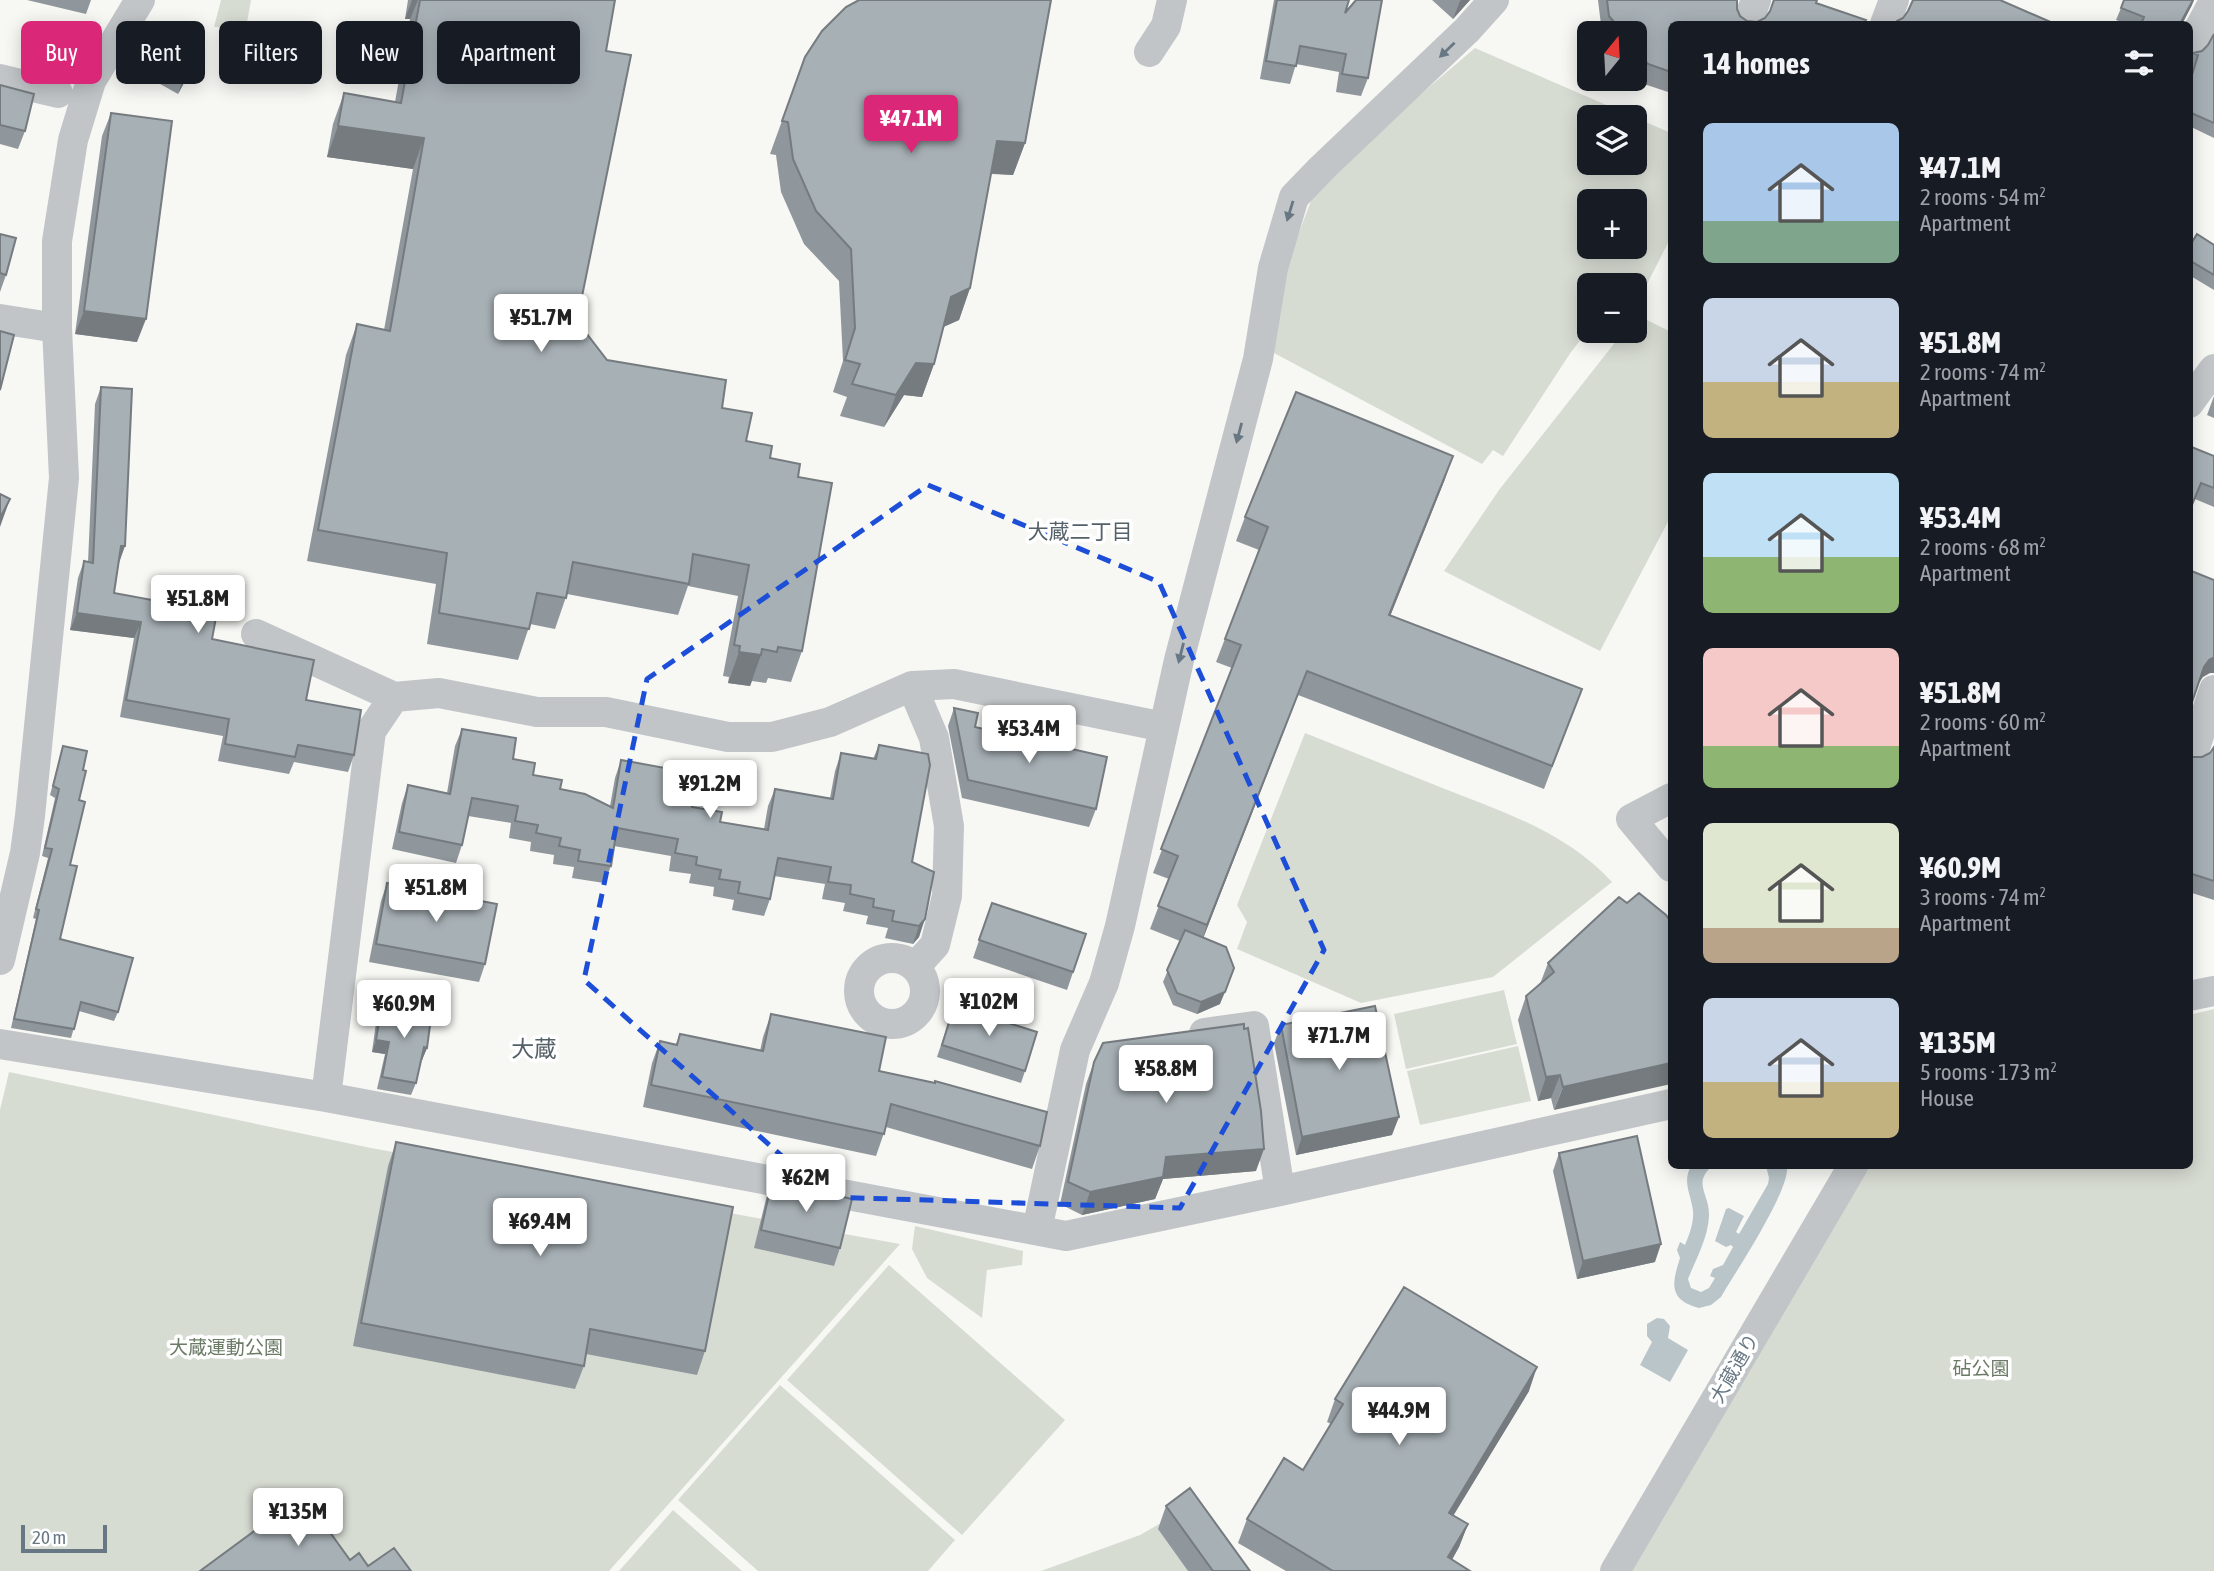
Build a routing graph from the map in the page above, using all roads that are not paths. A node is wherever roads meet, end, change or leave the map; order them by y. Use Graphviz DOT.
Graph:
graph roads {
  1 [pos="140,0"];
  2 [pos="1171,0"];
  3 [pos="1494,0"];
  4 [pos="1756,0"];
  5 [pos="1894,0"];
  6 [pos="2214,1"];
  7 [pos="1748,21"];
  8 [pos="1886,21"];
  9 [pos="2193,40"];
  10 [pos="1149,52"];
  11 [pos="0,79"];
  12 [pos="58,93"];
  13 [pos="0,319"];
  14 [pos="57,328"];
  15 [pos="2214,369"];
  16 [pos="2193,398"];
  17 [pos="256,634"];
  18 [pos="912,686"];
  19 [pos="2214,690"];
  20 [pos="394,696"];
  21 [pos="1164,727"];
  22 [pos="2198,759"];
  23 [pos="1668,800"];
  24 [pos="1668,863"];
  25 [pos="1,957"];
  26 [pos="915,967"];
  27 [pos="2214,991"];
  28 [pos="2193,995"];
  29 [pos="1174,1037"];
  30 [pos="0,1044"];
  31 [pos="1107,1047"];
  32 [pos="1075,1051"];
  33 [pos="326,1097"];
  34 [pos="1668,1105"];
  35 [pos="1851,1169"];
  36 [pos="1280,1191"];
  37 [pos="1037,1230"];
  38 [pos="1615,1571"];
  1 -- 14 [label="street"];
  2 -- 10 [label="street"];
  3 -- 21 [label="street, one-way"];
  4 -- 7 [label="street"];
  5 -- 8 [label="street"];
  6 -- 9 [label="street"];
  11 -- 12 [label="street"];
  13 -- 14 [label="street"];
  14 -- 25 [label="street"];
  15 -- 16 [label="street"];
  17 -- 20 [label="street"];
  18 -- 20 [label="street"];
  18 -- 21 [label="street"];
  18 -- 26 [label="street"];
  19 -- 22 [label="street"];
  20 -- 33 [label="street"];
  21 -- 32 [label="street"];
  23 -- 24 [label="street"];
  27 -- 28 [label="street"];
  29 -- 36 [label="street"];
  30 -- 33 [label="street"];
  31 -- 32 [label="street"];
  32 -- 37 [label="street"];
  33 -- 37 [label="street"];
  34 -- 36 [label="street"];
  35 -- 38 [label="street, 大蔵通り"];
  36 -- 37 [label="street"];
}
